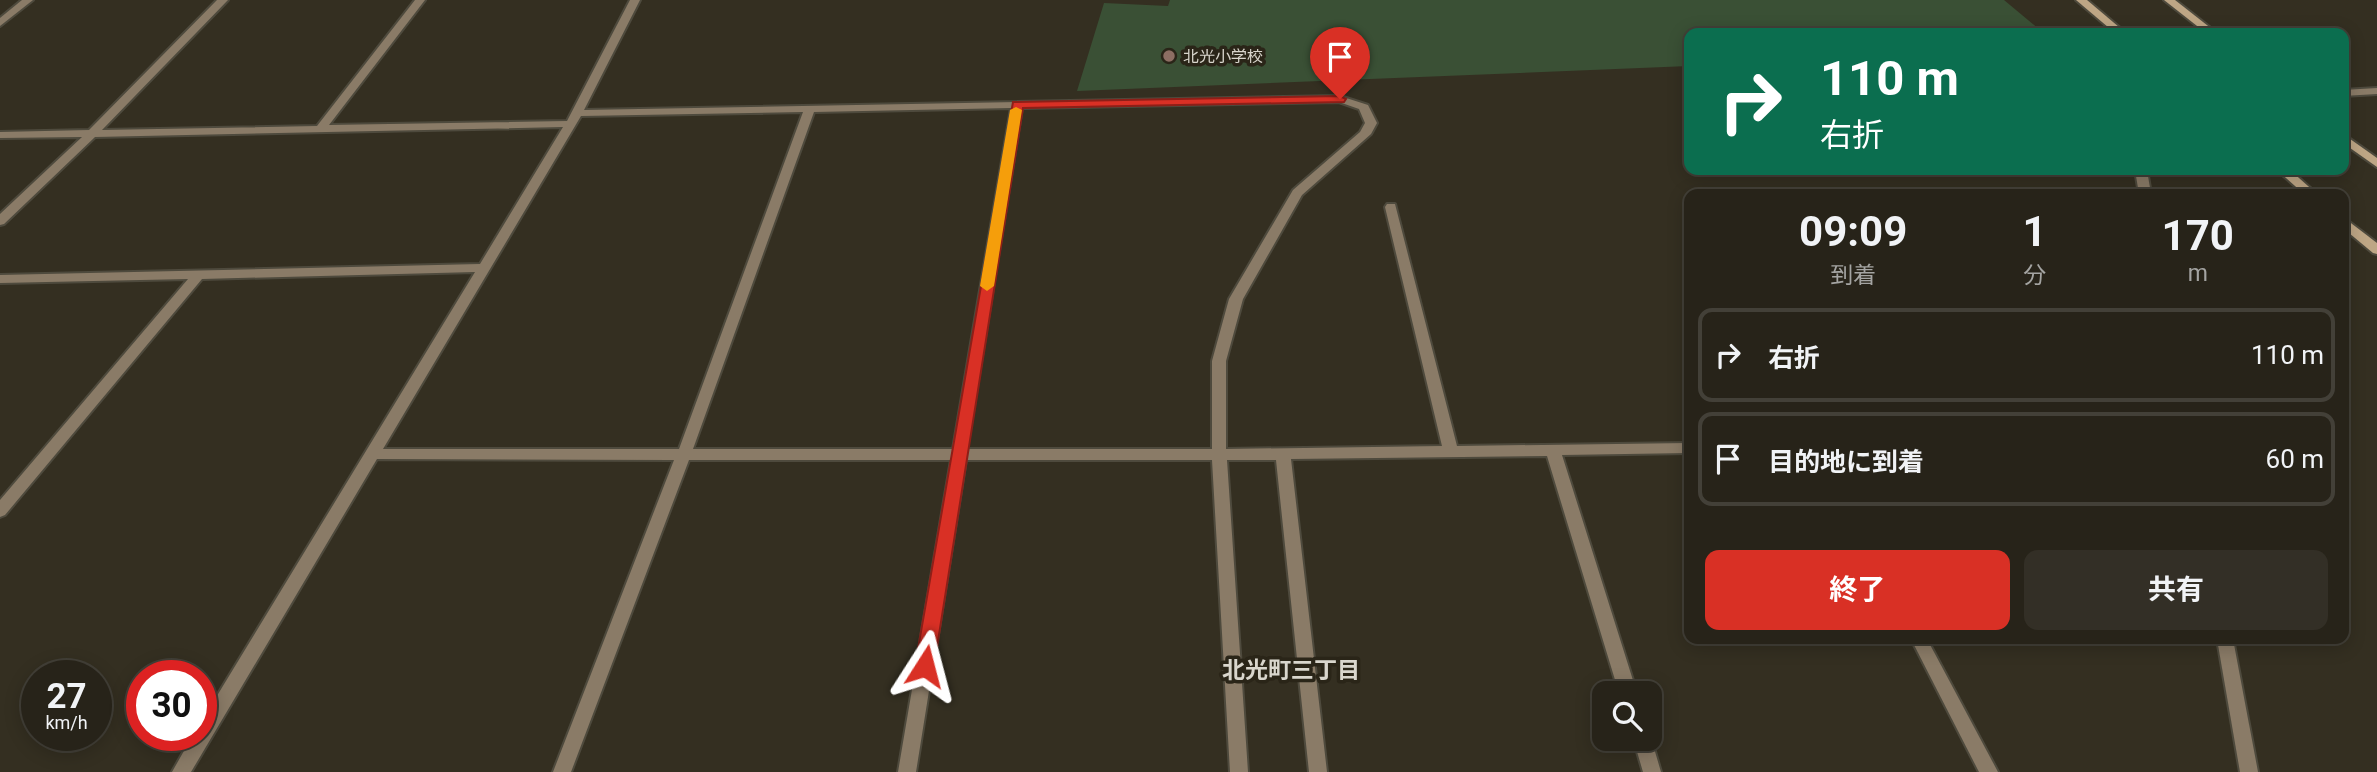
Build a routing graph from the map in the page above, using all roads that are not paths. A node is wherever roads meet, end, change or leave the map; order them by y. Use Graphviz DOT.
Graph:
graph roads {
  1 [pos="28,0"];
  2 [pos="223,0"];
  3 [pos="420,0"];
  4 [pos="635,0"];
  5 [pos="2081,0"];
  6 [pos="2169,0"];
  7 [pos="0,23"];
  8 [pos="2115,28"];
  9 [pos="2205,28"];
  10 [pos="2377,91"];
  11 [pos="2349,93"];
  12 [pos="1017,104"];
  13 [pos="809,110"];
  14 [pos="573,119"];
  15 [pos="320,129"];
  16 [pos="92,133"];
  17 [pos="0,135"];
  18 [pos="2349,142"];
  19 [pos="2377,164"];
  20 [pos="2289,175"];
  21 [pos="2306,189"];
  22 [pos="1391,207"];
  23 [pos="0,221"];
  24 [pos="2349,226"];
  25 [pos="2377,250"];
  26 [pos="483,268"];
  27 [pos="199,274"];
  28 [pos="0,279"];
  29 [pos="1684,448"];
  30 [pos="1553,450"];
  31 [pos="1451,452"];
  32 [pos="372,454"];
  33 [pos="684,454"];
  34 [pos="959,454"];
  35 [pos="1283,454"];
  36 [pos="1219,455"];
  37 [pos="0,511"];
  38 [pos="1922,644"];
  39 [pos="2226,644"];
  40 [pos="1624,681"];
  41 [pos="1646,751"];
  42 [pos="181,772"];
  43 [pos="562,772"];
  44 [pos="907,772"];
  45 [pos="1239,772"];
  46 [pos="1318,772"];
  47 [pos="1652,772"];
  48 [pos="1989,772"];
  49 [pos="2249,772"];
  1 -- 7 [label="street"];
  2 -- 16 [label="street"];
  3 -- 15 [label="street"];
  4 -- 14 [label="street"];
  5 -- 8 [label="main road"];
  6 -- 9 [label="main road"];
  10 -- 11 [label="street"];
  12 -- 13 [label="street"];
  12 -- 34 [label="street"];
  12 -- 36 [label="street"];
  13 -- 14 [label="street"];
  13 -- 33 [label="street"];
  14 -- 15 [label="street"];
  14 -- 26 [label="street"];
  15 -- 16 [label="street"];
  16 -- 17 [label="street"];
  16 -- 23 [label="street"];
  18 -- 19 [label="main road"];
  20 -- 21 [label="main road"];
  22 -- 31 [label="street"];
  24 -- 25 [label="main road"];
  26 -- 27 [label="street"];
  26 -- 32 [label="street"];
  27 -- 28 [label="street"];
  27 -- 37 [label="street"];
  29 -- 30 [label="street"];
  30 -- 31 [label="street"];
  30 -- 40 [label="street"];
  31 -- 35 [label="street"];
  32 -- 33 [label="street"];
  32 -- 42 [label="street"];
  33 -- 34 [label="street"];
  33 -- 43 [label="street"];
  34 -- 36 [label="street"];
  34 -- 44 [label="street"];
  35 -- 36 [label="street"];
  35 -- 46 [label="street"];
  36 -- 45 [label="street"];
  38 -- 48 [label="street"];
  39 -- 49 [label="street"];
  41 -- 47 [label="street"];
}
